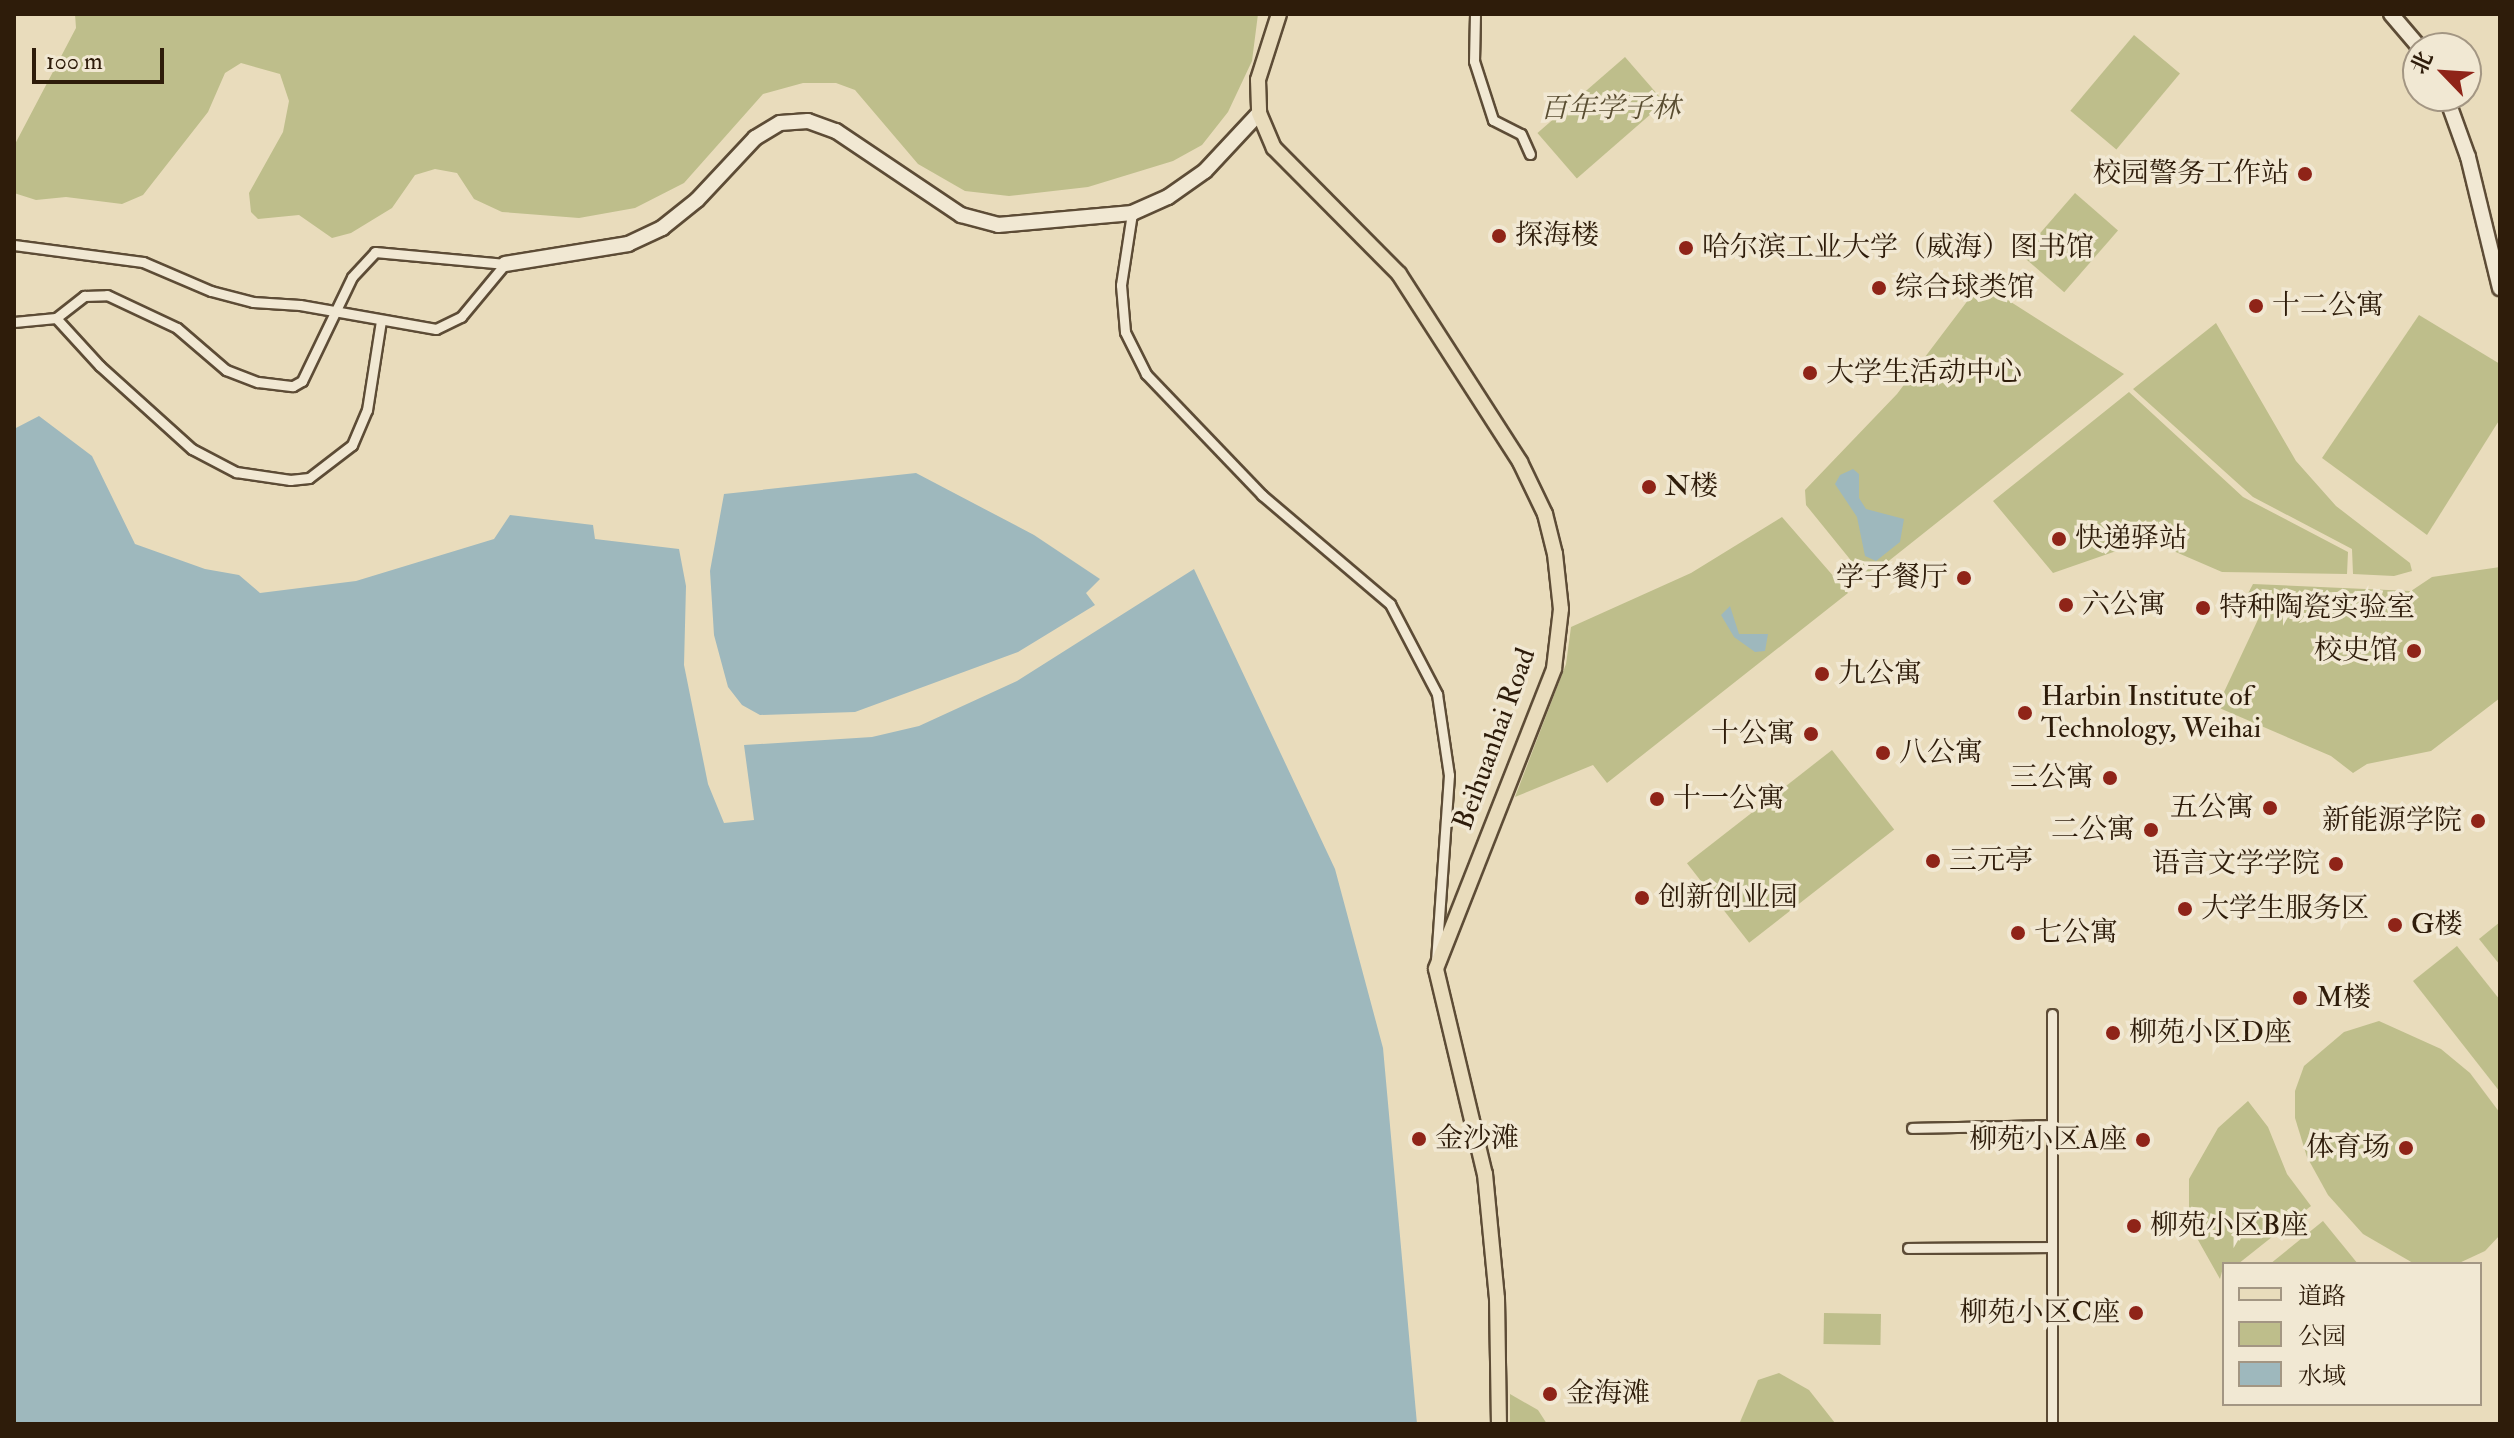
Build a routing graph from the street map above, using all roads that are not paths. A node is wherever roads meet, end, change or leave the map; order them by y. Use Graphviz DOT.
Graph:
graph roads {
  1 [pos="1279,14"];
  2 [pos="1475,14"];
  3 [pos="2391,14"];
  4 [pos="2406,32"];
  5 [pos="2452,112"];
  6 [pos="1259,113"];
  7 [pos="1530,154"];
  8 [pos="1132,213"];
  9 [pos="14,245"];
  10 [pos="505,264"];
  11 [pos="2500,288"];
  12 [pos="339,312"];
  13 [pos="56,318"];
  14 [pos="381,321"];
  15 [pos="14,322"];
  16 [pos="1436,969"];
  17 [pos="2052,1014"];
  18 [pos="2052,1125"];
  19 [pos="1912,1128"];
  20 [pos="2051,1247"];
  21 [pos="1908,1248"];
  22 [pos="1499,1424"];
  23 [pos="2052,1424"];
  1 -- 6 [label="main road, Beihuanhai Road"];
  2 -- 7 [label="street"];
  3 -- 4 [label="street"];
  5 -- 11 [label="street"];
  6 -- 8 [label="street"];
  6 -- 16 [label="main road, Beihuanhai Road"];
  8 -- 10 [label="street"];
  8 -- 16 [label="street"];
  9 -- 12 [label="street"];
  10 -- 12 [label="street"];
  10 -- 14 [label="street"];
  12 -- 13 [label="street"];
  12 -- 14 [label="street"];
  13 -- 14 [label="street"];
  13 -- 15 [label="street"];
  16 -- 22 [label="main road"];
  17 -- 18 [label="street"];
  18 -- 19 [label="street"];
  18 -- 20 [label="street"];
  20 -- 21 [label="street"];
  20 -- 23 [label="street"];
}
